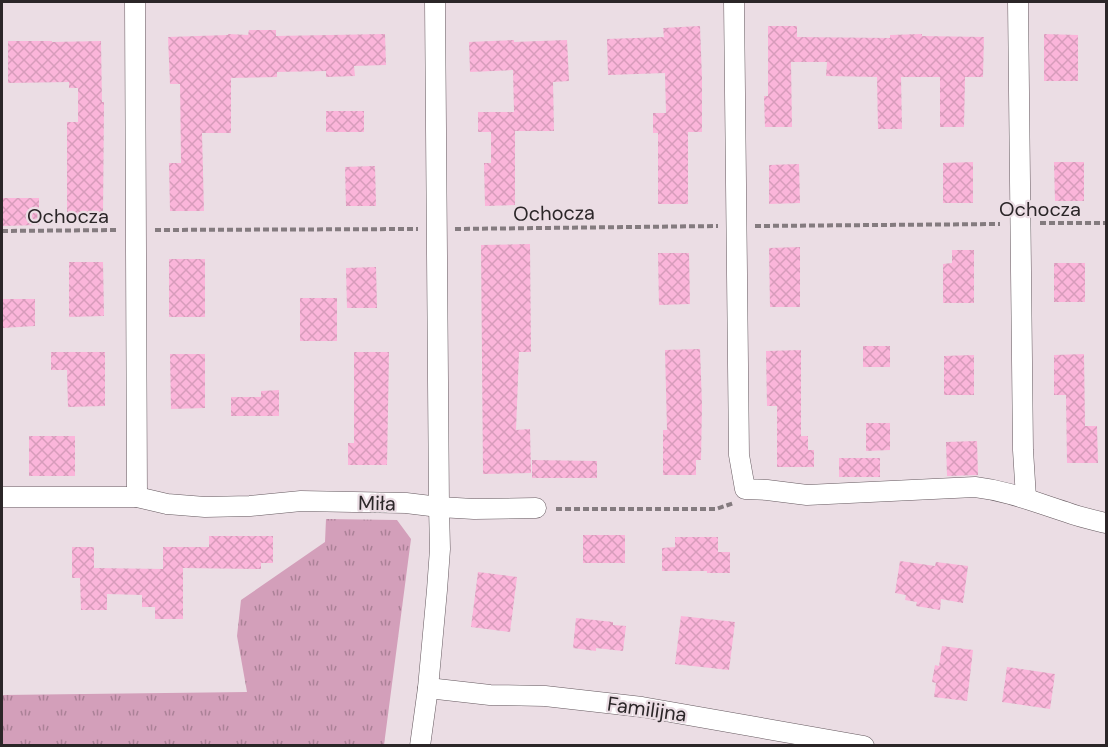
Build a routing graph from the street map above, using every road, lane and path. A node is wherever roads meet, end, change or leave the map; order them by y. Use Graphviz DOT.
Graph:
graph roads {
  1 [pos="135,2"];
  2 [pos="435,2"];
  3 [pos="734,2"];
  4 [pos="1018,2"];
  5 [pos="1107,223"];
  6 [pos="1020,224"];
  7 [pos="737,226"];
  8 [pos="437,229"];
  9 [pos="136,230"];
  10 [pos="2,231"];
  11 [pos="745,489"];
  12 [pos="2,497"];
  13 [pos="137,497"];
  14 [pos="1026,498"];
  15 [pos="439,507"];
  16 [pos="536,508"];
  17 [pos="1107,523"];
  18 [pos="428,688"];
  19 [pos="420,746"];
  20 [pos="864,746"];
  1 -- 9 [label="street"];
  2 -- 8 [label="street"];
  3 -- 7 [label="street"];
  4 -- 6 [label="street"];
  5 -- 6 [label="path, Ochocza"];
  6 -- 7 [label="path, Ochocza"];
  6 -- 14 [label="street"];
  7 -- 8 [label="path, Ochocza"];
  7 -- 11 [label="street"];
  8 -- 9 [label="path, Ochocza"];
  8 -- 15 [label="street"];
  9 -- 10 [label="path, Ochocza"];
  9 -- 13 [label="street"];
  11 -- 14 [label="street"];
  11 -- 16 [label="path"];
  12 -- 13 [label="street, Miła"];
  13 -- 15 [label="street, Miła"];
  14 -- 17 [label="street"];
  15 -- 16 [label="street, Miła"];
  15 -- 18 [label="street"];
  18 -- 19 [label="street"];
  18 -- 20 [label="street, Familijna"];
}
